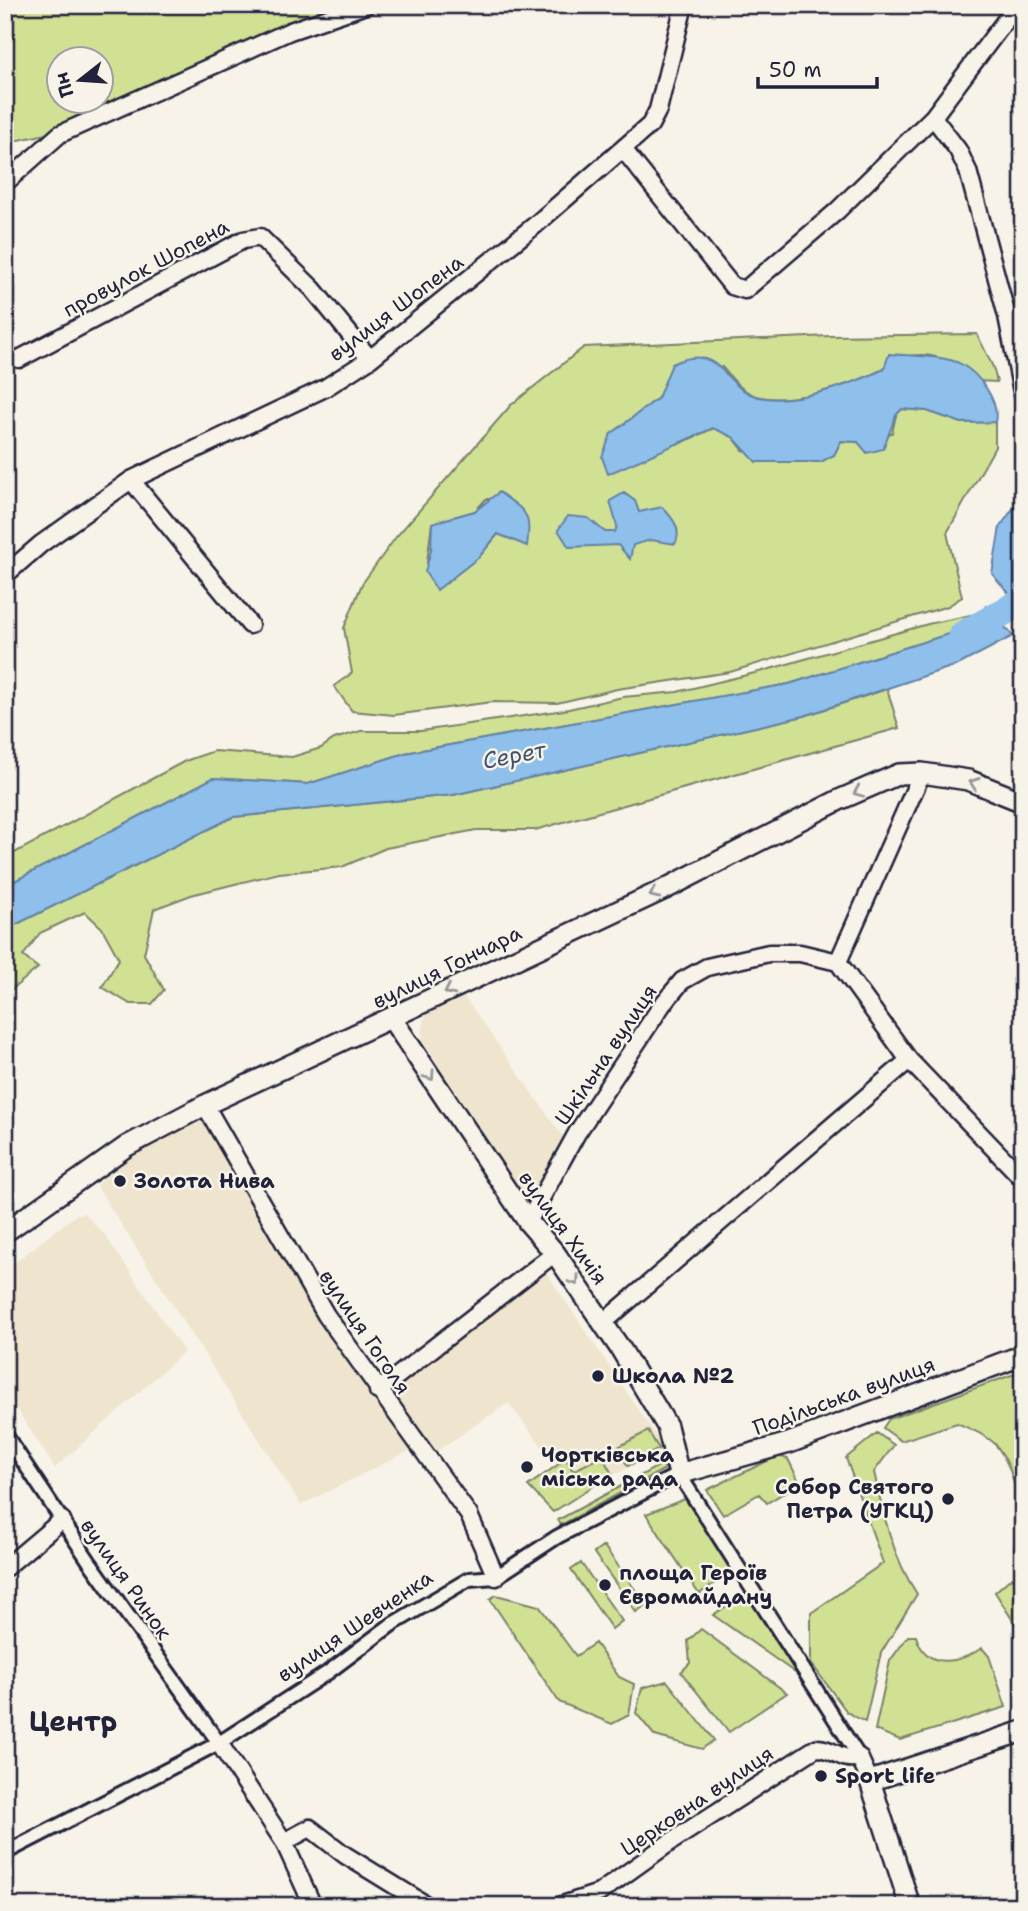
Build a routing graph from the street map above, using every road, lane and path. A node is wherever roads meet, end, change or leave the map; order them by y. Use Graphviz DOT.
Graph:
graph roads {
  1 [pos="366,5"];
  2 [pos="684,5"];
  3 [pos="1017,5"];
  4 [pos="933,117"];
  5 [pos="623,149"];
  6 [pos="5,183"];
  7 [pos="19,359"];
  8 [pos="370,359"];
  9 [pos="1022,392"];
  10 [pos="131,480"];
  11 [pos="5,575"];
  12 [pos="250,625"];
  13 [pos="922,773"];
  14 [pos="1023,802"];
  15 [pos="838,962"];
  16 [pos="392,1019"];
  17 [pos="909,1060"];
  18 [pos="205,1105"];
  19 [pos="1023,1179"];
  20 [pos="528,1222"];
  21 [pos="5,1232"];
  22 [pos="555,1253"];
  23 [pos="603,1323"];
  24 [pos="1023,1355"];
  25 [pos="378,1391"];
  26 [pos="5,1434"];
  27 [pos="679,1474"];
  28 [pos="62,1520"];
  29 [pos="5,1568"];
  30 [pos="496,1577"];
  31 [pos="1023,1731"];
  32 [pos="219,1743"];
  33 [pos="859,1757"];
  34 [pos="870,1781"];
  35 [pos="284,1842"];
  36 [pos="5,1853"];
  37 [pos="313,1906"];
  38 [pos="428,1906"];
  39 [pos="559,1906"];
  40 [pos="910,1906"];
  1 -- 6 [label="street"];
  2 -- 5 [label="street, вулиця Шопена"];
  3 -- 4 [label="street"];
  4 -- 5 [label="street"];
  4 -- 9 [label="street"];
  5 -- 8 [label="street, вулиця Шопена"];
  7 -- 8 [label="street, провулок Шопена"];
  8 -- 10 [label="street, вулиця Шопена"];
  10 -- 11 [label="street, вулиця Шопена"];
  10 -- 12 [label="street"];
  14 -- 13 [label="street, вулиця Гончара, one-way"];
  13 -- 15 [label="street"];
  13 -- 16 [label="street, вулиця Гончара, one-way"];
  15 -- 17 [label="street"];
  15 -- 20 [label="street, Шкільна вулиця"];
  16 -- 18 [label="street, вулиця Гончара"];
  16 -- 20 [label="street, вулиця Хичія, one-way"];
  17 -- 19 [label="street"];
  17 -- 23 [label="street"];
  18 -- 21 [label="street, вулиця Гончара"];
  18 -- 25 [label="street, вулиця Гоголя"];
  20 -- 22 [label="street, вулиця Хичія"];
  22 -- 23 [label="street, вулиця Хичія, one-way"];
  22 -- 25 [label="street"];
  23 -- 27 [label="street, вулиця Хичія"];
  24 -- 27 [label="street, Подільська вулиця"];
  25 -- 30 [label="street, вулиця Гоголя"];
  26 -- 28 [label="street, вулиця Ринок"];
  27 -- 30 [label="street, вулиця Шевченка"];
  27 -- 33 [label="street"];
  28 -- 29 [label="street"];
  28 -- 32 [label="street, вулиця Ринок"];
  30 -- 32 [label="street, вулиця Шевченка"];
  31 -- 34 [label="street"];
  32 -- 35 [label="street"];
  32 -- 36 [label="street, вулиця Шевченка"];
  33 -- 34 [label="street"];
  33 -- 39 [label="street, Церковна вулиця"];
  34 -- 40 [label="street"];
  35 -- 37 [label="street"];
  35 -- 38 [label="street"];
}
